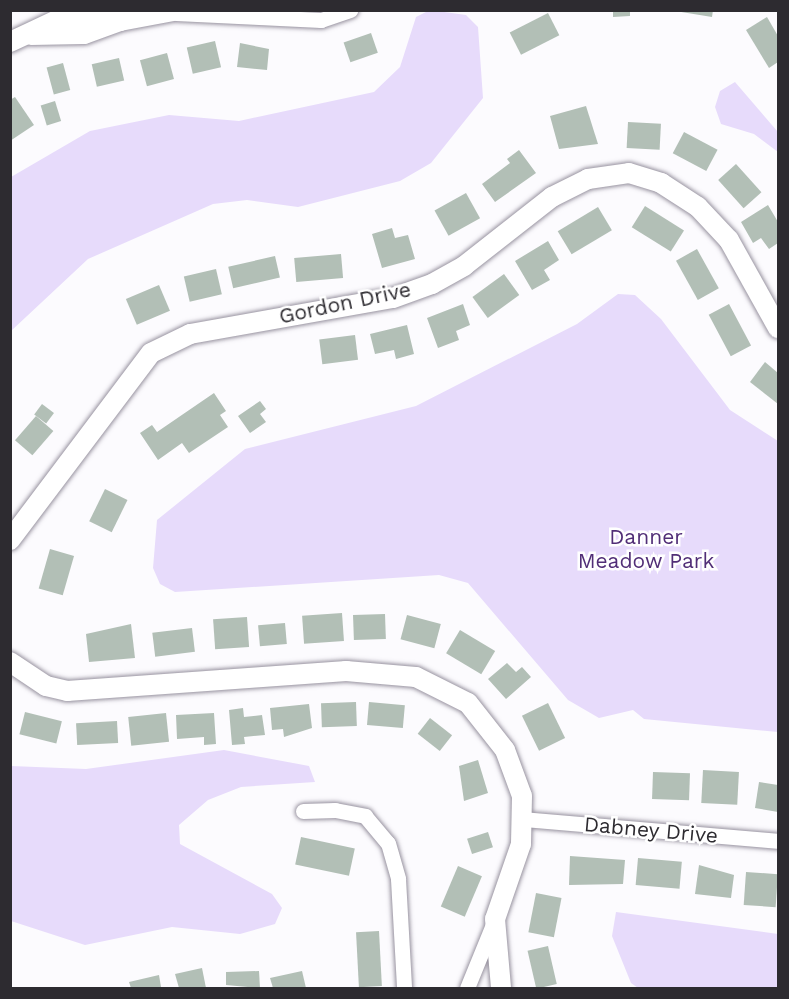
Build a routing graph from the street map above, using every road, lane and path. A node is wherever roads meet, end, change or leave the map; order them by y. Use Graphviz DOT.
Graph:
graph roads {
  1 [pos="350,10"];
  2 [pos="178,12"];
  3 [pos="10,42"];
  4 [pos="778,328"];
  5 [pos="10,540"];
  6 [pos="10,662"];
  7 [pos="303,812"];
  8 [pos="523,819"];
  9 [pos="778,841"];
  10 [pos="495,920"];
  11 [pos="404,988"];
  12 [pos="467,988"];
  13 [pos="501,988"];
  1 -- 2 [label="street"];
  2 -- 3 [label="street"];
  4 -- 5 [label="street, Gordon Drive"];
  6 -- 8 [label="street"];
  7 -- 11 [label="street"];
  8 -- 9 [label="street, Dabney Drive"];
  8 -- 10 [label="street"];
  10 -- 12 [label="street"];
  10 -- 13 [label="street"];
}
